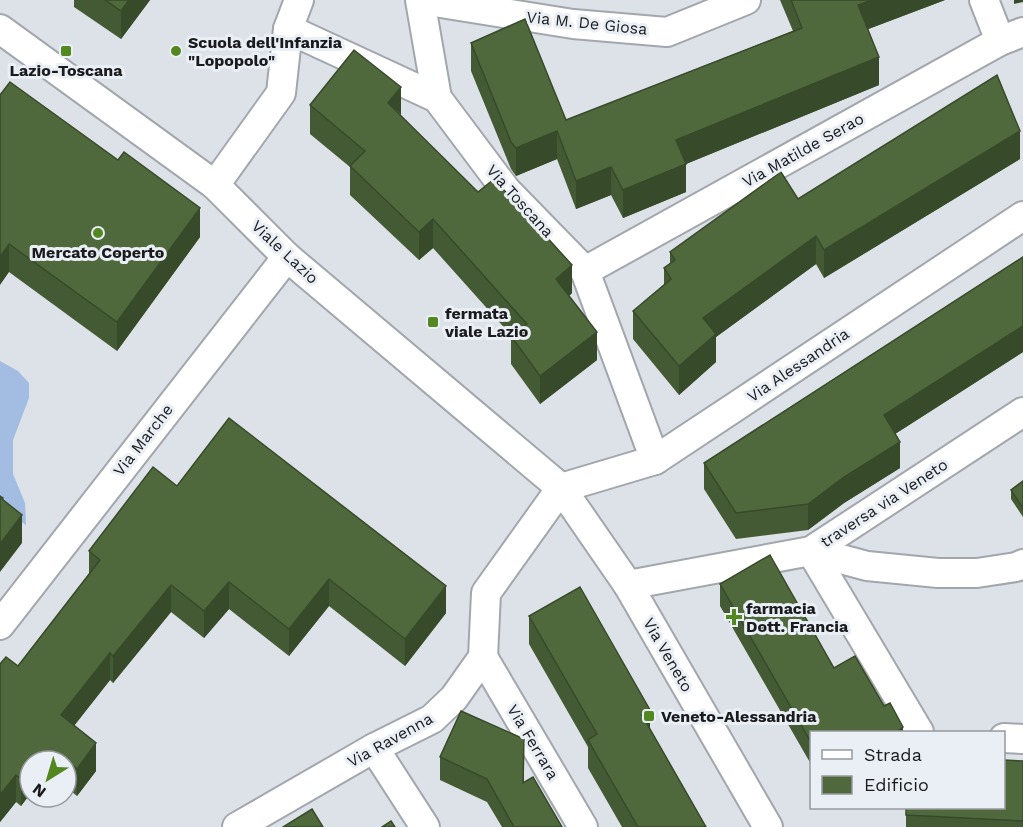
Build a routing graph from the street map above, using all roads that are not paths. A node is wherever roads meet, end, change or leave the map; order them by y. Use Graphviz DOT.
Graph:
graph roads {
  1 [pos="298,0"];
  2 [pos="421,0"];
  3 [pos="746,0"];
  4 [pos="984,0"];
  5 [pos="569,12"];
  6 [pos="0,29"];
  7 [pos="288,29"];
  8 [pos="1011,37"];
  9 [pos="437,98"];
  10 [pos="215,185"];
  11 [pos="1023,216"];
  12 [pos="287,257"];
  13 [pos="585,271"];
  14 [pos="1023,412"];
  15 [pos="656,460"];
  16 [pos="561,488"];
  17 [pos="811,551"];
  18 [pos="1023,564"];
  19 [pos="628,585"];
  20 [pos="0,625"];
  21 [pos="483,657"];
  22 [pos="918,731"];
  23 [pos="1005,738"];
  24 [pos="1023,739"];
  25 [pos="375,748"];
  26 [pos="237,827"];
  27 [pos="425,827"];
  28 [pos="583,827"];
  29 [pos="768,827"];
  1 -- 7 [label="street"];
  2 -- 5 [label="street, Via M. De Giosa"];
  2 -- 9 [label="street"];
  3 -- 5 [label="street, Via M. De Giosa"];
  4 -- 8 [label="street"];
  6 -- 10 [label="street, Viale Lazio"];
  7 -- 9 [label="street, Via Toscana"];
  7 -- 10 [label="street"];
  8 -- 13 [label="street, Via Matilde Serao"];
  9 -- 13 [label="street, Via Toscana"];
  10 -- 12 [label="street, Viale Lazio"];
  11 -- 15 [label="street, Via Alessandria"];
  12 -- 16 [label="street, Viale Lazio"];
  12 -- 20 [label="street, Via Marche"];
  13 -- 15 [label="street, Via Toscana"];
  14 -- 17 [label="street, traversa via Veneto"];
  15 -- 16 [label="street, Via Alessandria"];
  16 -- 19 [label="street, Via Veneto"];
  16 -- 21 [label="street"];
  17 -- 18 [label="street"];
  17 -- 19 [label="street, traversa via Veneto"];
  17 -- 22 [label="street"];
  19 -- 29 [label="street, Via Veneto"];
  21 -- 25 [label="street, Via Ravenna"];
  21 -- 28 [label="street, Via Ferrara"];
  23 -- 24 [label="street"];
  25 -- 26 [label="street, Via Ravenna"];
  25 -- 27 [label="street"];
}
